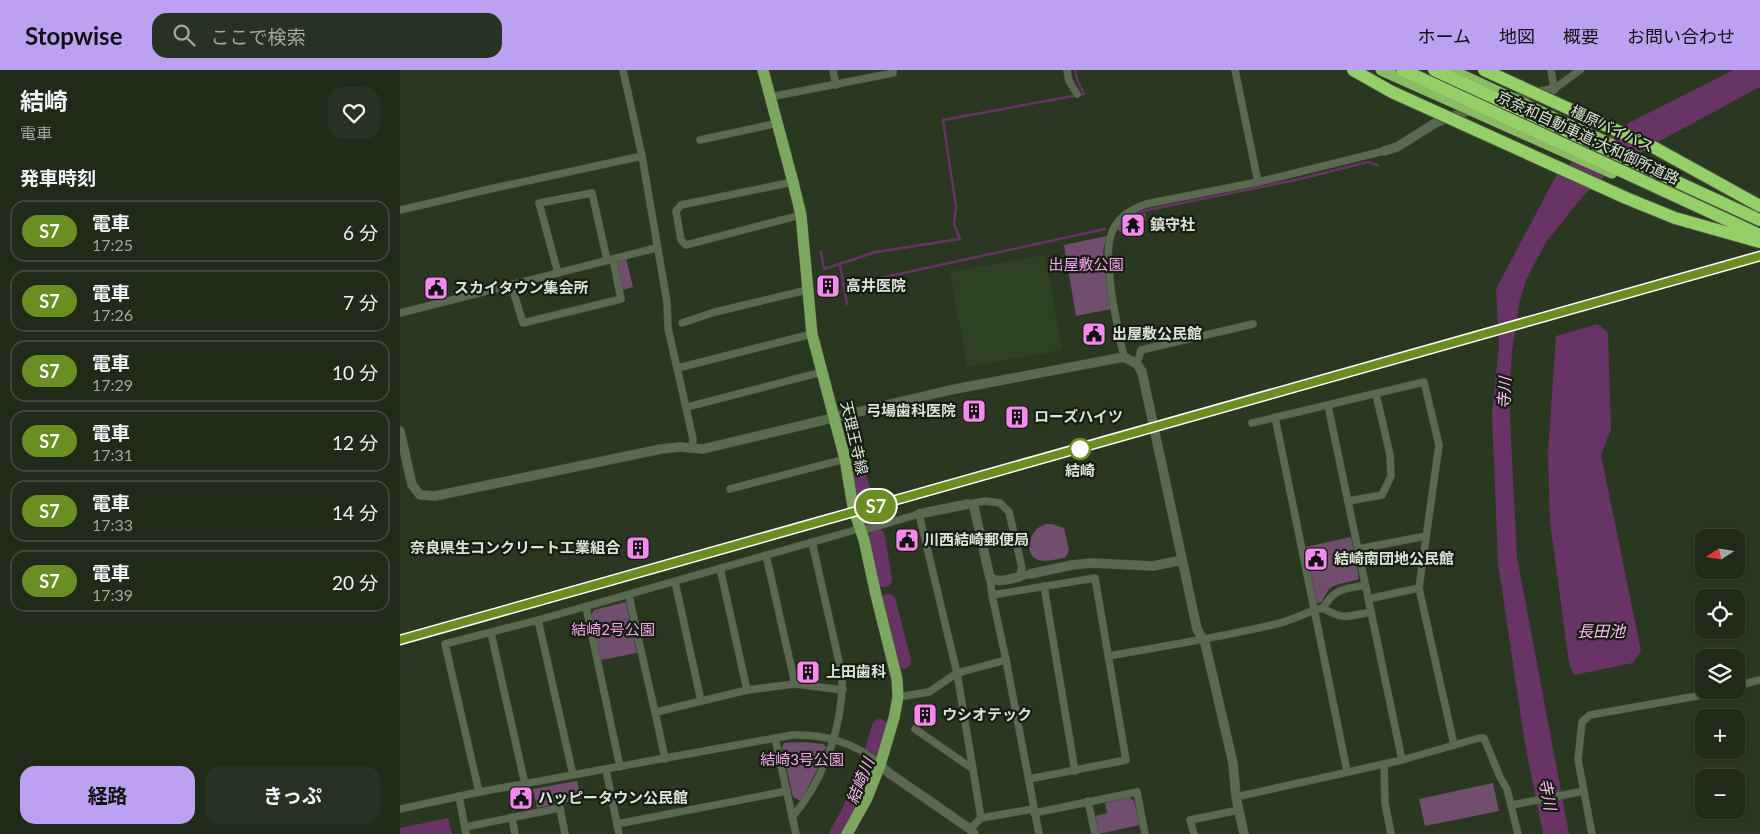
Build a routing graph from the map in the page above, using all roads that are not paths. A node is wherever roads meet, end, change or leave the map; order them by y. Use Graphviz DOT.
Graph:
graph roads {
  1 [pos="623,70"];
  2 [pos="763,70"];
  3 [pos="833,70"];
  4 [pos="893,70"];
  5 [pos="1067,70"];
  6 [pos="1235,70"];
  7 [pos="1353,70"];
  8 [pos="1381,70"];
  9 [pos="1403,70"];
  10 [pos="1434,70"];
  11 [pos="1452,70"];
  12 [pos="1484,70"];
  13 [pos="1550,70"];
  14 [pos="1577,71"];
  15 [pos="836,85"];
  16 [pos="1554,89"];
  17 [pos="1077,94"];
  18 [pos="770,97"];
  19 [pos="778,123"];
  20 [pos="700,140"];
  21 [pos="1384,151"];
  22 [pos="642,156"];
  23 [pos="793,182"];
  24 [pos="1258,182"];
  25 [pos="1760,206"];
  26 [pos="400,210"];
  27 [pos="1760,214"];
  28 [pos="801,215"];
  29 [pos="1760,220"];
  30 [pos="1760,235"];
  31 [pos="1760,241"];
  32 [pos="656,248"];
  33 [pos="610,260"];
  34 [pos="558,273"];
  35 [pos="511,284"];
  36 [pos="807,290"];
  37 [pos="400,313"];
  38 [pos="682,323"];
  39 [pos="1253,324"];
  40 [pos="812,334"];
  41 [pos="1124,357"];
  42 [pos="1137,364"];
  43 [pos="682,367"];
  44 [pos="822,372"];
  45 [pos="1376,394"];
  46 [pos="691,406"];
  47 [pos="1328,406"];
  48 [pos="1275,417"];
  49 [pos="834,418"];
  50 [pos="1252,423"];
  51 [pos="400,431"];
  52 [pos="692,449"];
  53 [pos="845,459"];
  54 [pos="730,489"];
  55 [pos="1348,501"];
  56 [pos="973,504"];
  57 [pos="919,514"];
  58 [pos="860,530"];
  59 [pos="1426,536"];
  60 [pos="812,542"];
  61 [pos="1358,549"];
  62 [pos="766,555"];
  63 [pos="1182,560"];
  64 [pos="720,568"];
  65 [pos="1020,572"];
  66 [pos="1030,574"];
  67 [pos="990,578"];
  68 [pos="674,582"];
  69 [pos="1365,585"];
  70 [pos="1044,586"];
  71 [pos="1419,588"];
  72 [pos="629,595"];
  73 [pos="992,595"];
  74 [pos="1368,599"];
  75 [pos="586,607"];
  76 [pos="1323,608"];
  77 [pos="1314,610"];
  78 [pos="1371,612"];
  79 [pos="538,620"];
  80 [pos="491,633"];
  81 [pos="1202,639"];
  82 [pos="1108,656"];
  83 [pos="1006,660"];
  84 [pos="957,673"];
  85 [pos="1760,680"];
  86 [pos="795,684"];
  87 [pos="1745,684"];
  88 [pos="747,690"];
  89 [pos="842,690"];
  90 [pos="1695,696"];
  91 [pos="898,697"];
  92 [pos="701,702"];
  93 [pos="656,712"];
  94 [pos="915,729"];
  95 [pos="775,738"];
  96 [pos="833,738"];
  97 [pos="1454,745"];
  98 [pos="665,759"];
  99 [pos="1402,760"];
  100 [pos="1384,764"];
  101 [pos="880,765"];
  102 [pos="620,766"];
  103 [pos="973,769"];
  104 [pos="606,770"];
  105 [pos="1075,771"];
  106 [pos="1348,771"];
  107 [pos="573,775"];
  108 [pos="1028,779"];
  109 [pos="525,784"];
  110 [pos="787,791"];
  111 [pos="1581,791"];
  112 [pos="479,792"];
  113 [pos="459,796"];
  114 [pos="1236,797"];
  115 [pos="1088,802"];
  116 [pos="1514,804"];
  117 [pos="400,809"];
  118 [pos="1239,810"];
  119 [pos="1033,811"];
  120 [pos="792,816"];
  121 [pos="512,818"];
  122 [pos="981,818"];
  123 [pos="616,824"];
  124 [pos="466,831"];
  125 [pos="972,831"];
  126 [pos="516,834"];
  127 [pos="565,834"];
  128 [pos="619,834"];
  129 [pos="796,834"];
  130 [pos="847,834"];
  131 [pos="1039,834"];
  132 [pos="1095,834"];
  133 [pos="1145,834"];
  134 [pos="1194,834"];
  135 [pos="1244,834"];
  136 [pos="1391,834"];
  137 [pos="1518,834"];
  138 [pos="1592,834"];
  1 -- 22 [label="street"];
  2 -- 18 [label="main road, 天理王寺線"];
  3 -- 15 [label="street"];
  4 -- 15 [label="street"];
  5 -- 17 [label="street"];
  6 -- 24 [label="street"];
  7 -- 31 [label="highway, bridge"];
  8 -- 31 [label="highway, bridge"];
  9 -- 30 [label="highway, 京奈和自動車道;大和御所道路, bridge"];
  10 -- 29 [label="highway, 京奈和自動車道;大和御所道路, bridge"];
  11 -- 27 [label="highway, 橿原バイパス, bridge"];
  12 -- 25 [label="highway, bridge"];
  13 -- 16 [label="street"];
  14 -- 16 [label="street"];
  15 -- 18 [label="street"];
  16 -- 21 [label="street"];
  18 -- 19 [label="main road, 天理王寺線"];
  19 -- 20 [label="street"];
  19 -- 23 [label="main road, 天理王寺線"];
  21 -- 24 [label="street"];
  22 -- 26 [label="street"];
  22 -- 32 [label="street"];
  23 -- 28 [label="main road, 天理王寺線"];
  23 -- 28 [label="street"];
  24 -- 41 [label="street"];
  28 -- 36 [label="main road, 天理王寺線"];
  32 -- 33 [label="street"];
  32 -- 52 [label="street"];
  33 -- 34 [label="street"];
  33 -- 34 [label="street"];
  33 -- 35 [label="street"];
  34 -- 35 [label="street"];
  35 -- 37 [label="street"];
  36 -- 38 [label="street"];
  36 -- 40 [label="main road, 天理王寺線"];
  39 -- 42 [label="street"];
  40 -- 43 [label="street"];
  40 -- 44 [label="main road, 天理王寺線"];
  41 -- 42 [label="street"];
  41 -- 49 [label="street"];
  42 -- 63 [label="street"];
  44 -- 46 [label="street"];
  44 -- 49 [label="main road, 天理王寺線"];
  45 -- 47 [label="street"];
  45 -- 55 [label="street"];
  45 -- 59 [label="street"];
  47 -- 48 [label="street"];
  47 -- 55 [label="street"];
  48 -- 50 [label="street"];
  48 -- 77 [label="street"];
  49 -- 52 [label="street"];
  49 -- 53 [label="main road, 天理王寺線"];
  51 -- 52 [label="street"];
  53 -- 54 [label="street"];
  53 -- 58 [label="main road, 天理王寺線"];
  55 -- 61 [label="street"];
  56 -- 57 [label="street"];
  56 -- 65 [label="street"];
  56 -- 67 [label="street"];
  57 -- 58 [label="street"];
  57 -- 84 [label="street"];
  58 -- 60 [label="street"];
  58 -- 91 [label="main road, 天理王寺線"];
  59 -- 61 [label="street"];
  59 -- 71 [label="street"];
  60 -- 62 [label="street"];
  60 -- 89 [label="street"];
  61 -- 69 [label="street"];
  62 -- 64 [label="street"];
  62 -- 86 [label="street"];
  63 -- 66 [label="street"];
  63 -- 81 [label="street"];
  64 -- 68 [label="street"];
  64 -- 88 [label="street"];
  65 -- 66 [label="street"];
  65 -- 67 [label="street"];
  67 -- 73 [label="street"];
  68 -- 72 [label="street"];
  68 -- 92 [label="street"];
  69 -- 74 [label="street"];
  69 -- 76 [label="street"];
  70 -- 73 [label="street"];
  70 -- 82 [label="street"];
  70 -- 105 [label="street"];
  71 -- 74 [label="street"];
  71 -- 97 [label="street"];
  72 -- 75 [label="street"];
  72 -- 93 [label="street"];
  73 -- 83 [label="street"];
  74 -- 78 [label="street"];
  75 -- 79 [label="street"];
  75 -- 102 [label="street"];
  76 -- 77 [label="street"];
  76 -- 78 [label="street"];
  77 -- 81 [label="street"];
  77 -- 106 [label="street"];
  78 -- 99 [label="street"];
  79 -- 80 [label="street"];
  79 -- 107 [label="street"];
  80 -- 109 [label="street"];
  80 -- 112 [label="street"];
  81 -- 82 [label="street"];
  81 -- 114 [label="street"];
  82 -- 105 [label="street"];
  83 -- 84 [label="street"];
  83 -- 108 [label="street"];
  84 -- 91 [label="street"];
  84 -- 103 [label="street"];
  85 -- 87 [label="street"];
  86 -- 88 [label="street"];
  86 -- 89 [label="street"];
  88 -- 92 [label="street"];
  89 -- 96 [label="street"];
  90 -- 111 [label="street"];
  91 -- 101 [label="main road, 天理王寺線"];
  92 -- 93 [label="street"];
  93 -- 98 [label="street"];
  94 -- 103 [label="street"];
  95 -- 96 [label="street"];
  95 -- 98 [label="street"];
  95 -- 110 [label="street"];
  96 -- 101 [label="street"];
  96 -- 120 [label="street"];
  97 -- 99 [label="street"];
  97 -- 116 [label="street"];
  98 -- 102 [label="street"];
  99 -- 100 [label="street"];
  100 -- 106 [label="street"];
  100 -- 136 [label="street"];
  101 -- 125 [label="street"];
  101 -- 130 [label="main road, 天理王寺線"];
  102 -- 104 [label="street"];
  103 -- 122 [label="street"];
  104 -- 107 [label="street"];
  104 -- 123 [label="street"];
  105 -- 108 [label="street"];
  106 -- 114 [label="street"];
  107 -- 109 [label="street"];
  108 -- 119 [label="street"];
  109 -- 112 [label="street"];
  110 -- 120 [label="street"];
  110 -- 123 [label="street"];
  111 -- 116 [label="street"];
  111 -- 138 [label="street"];
  112 -- 113 [label="street"];
  113 -- 117 [label="street"];
  113 -- 124 [label="street"];
  114 -- 118 [label="street"];
  115 -- 119 [label="street"];
  115 -- 132 [label="street"];
  115 -- 133 [label="street"];
  116 -- 137 [label="street"];
  118 -- 134 [label="street"];
  118 -- 135 [label="street"];
  119 -- 122 [label="street"];
  119 -- 131 [label="street"];
  120 -- 129 [label="street"];
  121 -- 124 [label="street"];
  121 -- 126 [label="street"];
  121 -- 127 [label="street"];
  122 -- 125 [label="street"];
  123 -- 128 [label="street"];
}
